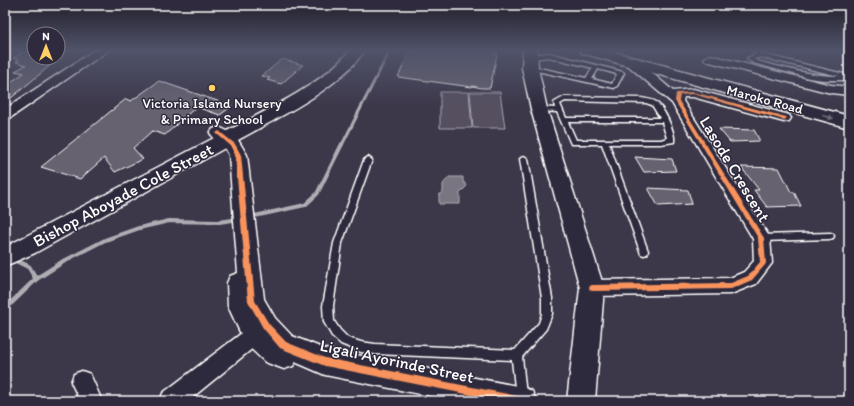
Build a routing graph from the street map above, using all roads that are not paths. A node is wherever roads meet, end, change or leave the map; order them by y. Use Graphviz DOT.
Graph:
graph roads {
  1 [pos="74,69"];
  2 [pos="325,69"];
  3 [pos="341,69"];
  4 [pos="536,69"];
  5 [pos="578,69"];
  6 [pos="595,69"];
  7 [pos="604,69"];
  8 [pos="646,69"];
  9 [pos="674,69"];
  10 [pos="684,69"];
  11 [pos="750,69"];
  12 [pos="782,69"];
  13 [pos="818,69"];
  14 [pos="849,77"];
  15 [pos="588,81"];
  16 [pos="849,91"];
  17 [pos="677,101"];
  18 [pos="849,108"];
  19 [pos="549,109"];
  20 [pos="5,115"];
  21 [pos="784,118"];
  22 [pos="564,120"];
  23 [pos="663,120"];
  24 [pos="849,122"];
  25 [pos="218,138"];
  26 [pos="605,142"];
  27 [pos="524,159"];
  28 [pos="368,160"];
  29 [pos="830,236"];
  30 [pos="761,238"];
  31 [pos="5,246"];
  32 [pos="644,251"];
  33 [pos="5,257"];
  34 [pos="592,288"];
  35 [pos="260,330"];
  36 [pos="517,355"];
  37 [pos="82,382"];
  38 [pos="91,401"];
  39 [pos="171,401"];
  40 [pos="451,401"];
  41 [pos="522,401"];
  42 [pos="581,401"];
  1 -- 20 [label="street"];
  2 -- 25 [label="street, Bishop Aboyade Cole Street"];
  3 -- 25 [label="street, Bishop Aboyade Cole Street"];
  4 -- 19 [label="street"];
  5 -- 15 [label="lane"];
  6 -- 15 [label="lane"];
  7 -- 15 [label="lane"];
  8 -- 17 [label="street, Lasode Crescent"];
  9 -- 24 [label="highway, Maroko Road, one-way"];
  10 -- 18 [label="highway, Maroko Road"];
  11 -- 16 [label="street"];
  12 -- 14 [label="lane"];
  13 -- 14 [label="lane"];
  17 -- 21 [label="street, Lasode Crescent"];
  17 -- 30 [label="street, Lasode Crescent"];
  19 -- 22 [label="lane"];
  19 -- 23 [label="lane"];
  19 -- 34 [label="street"];
  22 -- 23 [label="lane"];
  22 -- 26 [label="lane"];
  23 -- 26 [label="lane"];
  25 -- 31 [label="street, Bishop Aboyade Cole Street"];
  25 -- 33 [label="street, Bishop Aboyade Cole Street"];
  25 -- 35 [label="street, Ligali Ayorinde Street"];
  26 -- 32 [label="lane"];
  27 -- 36 [label="lane"];
  28 -- 36 [label="lane"];
  29 -- 30 [label="lane"];
  30 -- 34 [label="street, Lasode Crescent"];
  34 -- 42 [label="street"];
  35 -- 39 [label="street"];
  35 -- 40 [label="street, Ligali Ayorinde Street"];
  35 -- 41 [label="street, Ligali Ayorinde Street"];
  36 -- 41 [label="lane"];
  37 -- 38 [label="street"];
}
